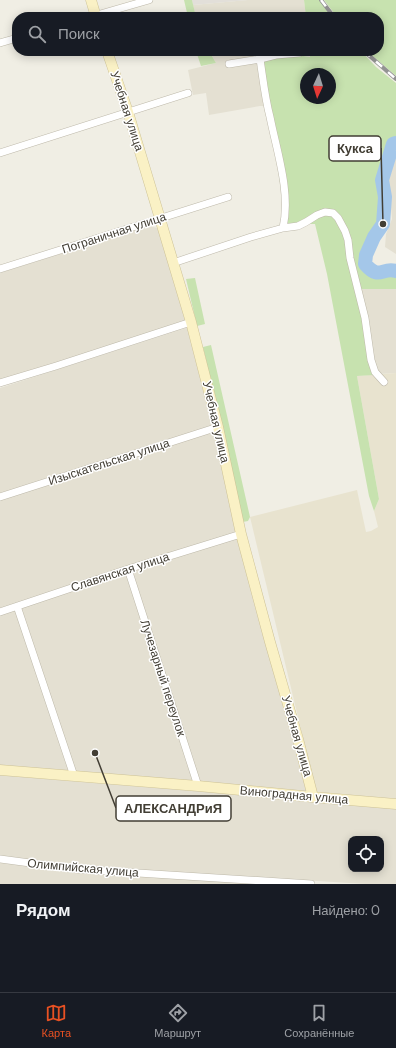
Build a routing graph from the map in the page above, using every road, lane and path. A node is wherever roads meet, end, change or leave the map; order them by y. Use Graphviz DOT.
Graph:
graph roads {
  1 [pos="91,0"];
  2 [pos="149,0"];
  3 [pos="93,12"];
  4 [pos="108,12"];
  5 [pos="12,39"];
  6 [pos="0,43"];
  7 [pos="109,56"];
  8 [pos="273,56"];
  9 [pos="260,60"];
  10 [pos="229,64"];
  11 [pos="188,93"];
  12 [pos="128,112"];
  13 [pos="0,153"];
  14 [pos="228,197"];
  15 [pos="160,218"];
  16 [pos="283,228"];
  17 [pos="174,263"];
  18 [pos="0,269"];
  19 [pos="191,322"];
  20 [pos="384,382"];
  21 [pos="0,383"];
  22 [pos="218,427"];
  23 [pos="0,497"];
  24 [pos="241,534"];
  25 [pos="128,569"];
  26 [pos="17,606"];
  27 [pos="0,612"];
  28 [pos="0,770"];
  29 [pos="74,776"];
  30 [pos="198,786"];
  31 [pos="313,797"];
  32 [pos="396,804"];
  33 [pos="0,859"];
  34 [pos="311,884"];
  1 -- 3 [label="street"];
  2 -- 4 [label="street"];
  5 -- 6 [label="street"];
  7 -- 12 [label="street, Учебная улица"];
  8 -- 9 [label="street"];
  9 -- 10 [label="street"];
  9 -- 16 [label="street"];
  11 -- 12 [label="street"];
  12 -- 13 [label="street"];
  12 -- 15 [label="street, Учебная улица"];
  14 -- 15 [label="street, Пограничная улица"];
  15 -- 17 [label="street, Учебная улица"];
  15 -- 18 [label="street, Пограничная улица"];
  16 -- 17 [label="street"];
  16 -- 20 [label="street"];
  17 -- 19 [label="street, Учебная улица"];
  19 -- 21 [label="street"];
  19 -- 22 [label="street, Учебная улица"];
  22 -- 23 [label="street, Изыскательская улица"];
  22 -- 24 [label="street, Учебная улица"];
  24 -- 25 [label="street, Славянская улица"];
  24 -- 31 [label="street, Учебная улица"];
  25 -- 26 [label="street, Славянская улица"];
  25 -- 30 [label="street, Лучезарный переулок"];
  26 -- 27 [label="street, Славянская улица"];
  26 -- 29 [label="street"];
  28 -- 29 [label="street, Виноградная улица"];
  29 -- 30 [label="street, Виноградная улица"];
  30 -- 31 [label="street, Виноградная улица"];
  31 -- 32 [label="street, Виноградная улица"];
  33 -- 34 [label="street, Олимпийская улица"];
}
